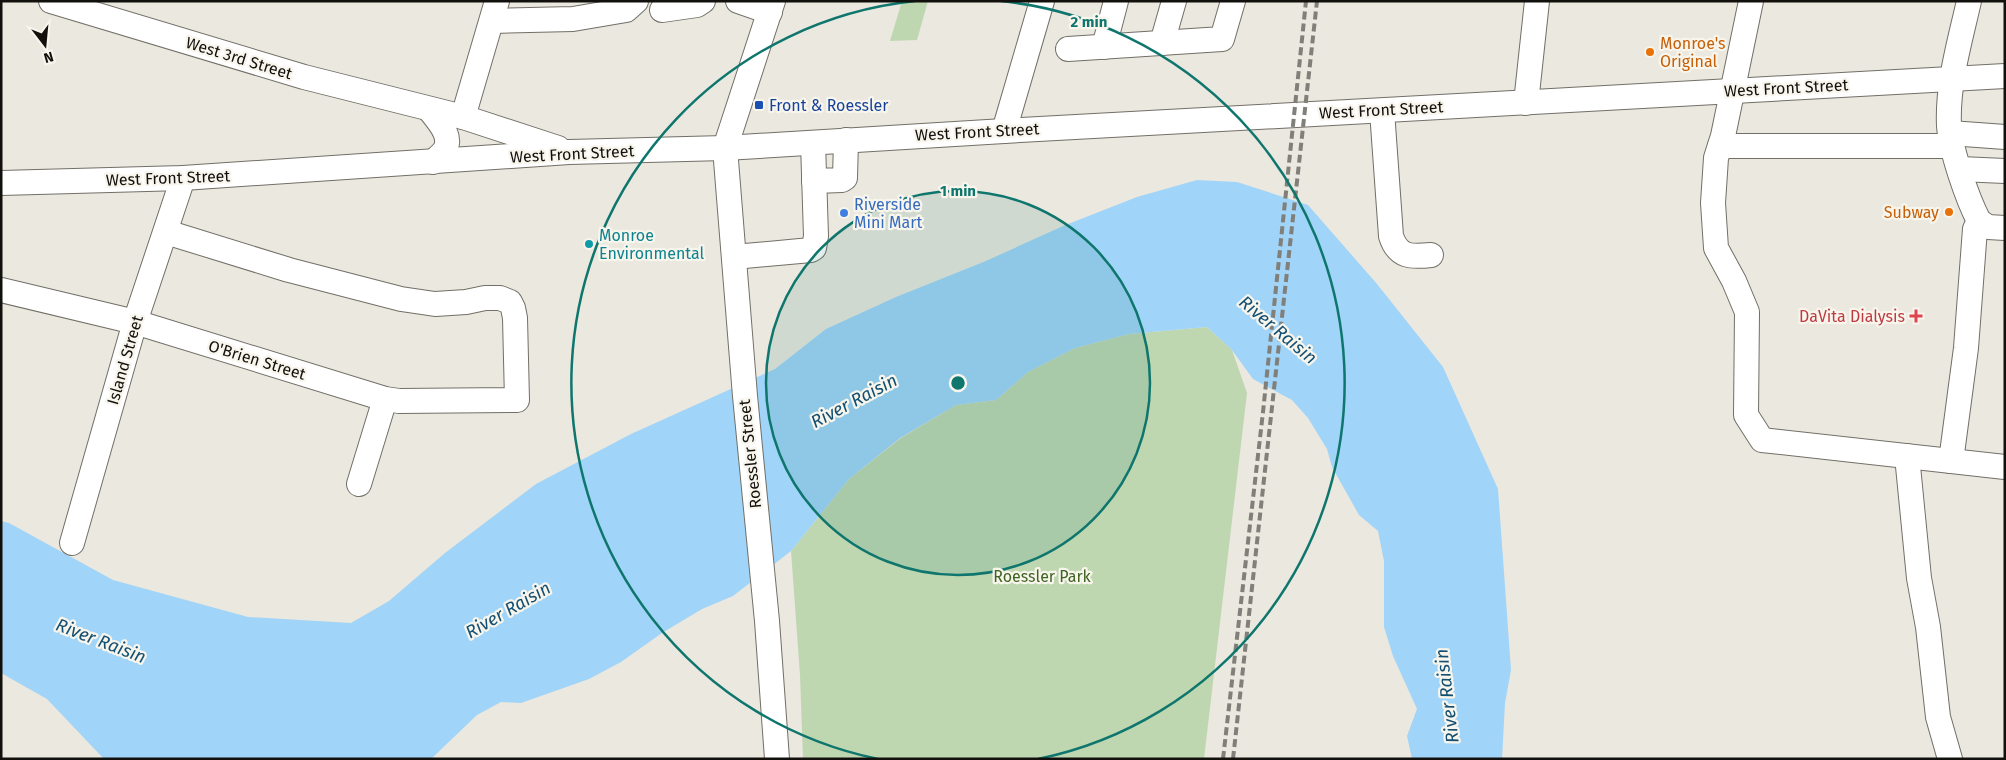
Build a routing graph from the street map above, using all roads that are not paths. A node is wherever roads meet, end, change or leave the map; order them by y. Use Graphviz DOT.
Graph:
graph roads {
  1 [pos="51,1"];
  2 [pos="636,1"];
  3 [pos="703,1"];
  4 [pos="738,1"];
  5 [pos="1042,1"];
  6 [pos="1116,1"];
  7 [pos="1174,1"];
  8 [pos="1233,1"];
  9 [pos="1537,1"];
  10 [pos="1751,1"];
  11 [pos="1969,1"];
  12 [pos="772,7"];
  13 [pos="662,10"];
  14 [pos="495,11"];
  15 [pos="1162,43"];
  16 [pos="1104,47"];
  17 [pos="1068,49"];
  18 [pos="2005,76"];
  19 [pos="1952,79"];
  20 [pos="1732,90"];
  21 [pos="1526,103"];
  22 [pos="429,109"];
  23 [pos="1382,110"];
  24 [pos="463,116"];
  25 [pos="1004,131"];
  26 [pos="2005,137"];
  27 [pos="1951,139"];
  28 [pos="846,140"];
  29 [pos="813,143"];
  30 [pos="1720,146"];
  31 [pos="725,148"];
  32 [pos="569,152"];
  33 [pos="433,162"];
  34 [pos="1960,169"];
  35 [pos="2005,171"];
  36 [pos="184,178"];
  37 [pos="814,181"];
  38 [pos="1,183"];
  39 [pos="1979,221"];
  40 [pos="2005,228"];
  41 [pos="166,232"];
  42 [pos="1432,255"];
  43 [pos="734,258"];
  44 [pos="1,290"];
  45 [pos="135,322"];
  46 [pos="385,399"];
  47 [pos="1907,456"];
  48 [pos="1950,461"];
  49 [pos="2005,467"];
  50 [pos="359,484"];
  51 [pos="72,544"];
  52 [pos="777,759"];
  53 [pos="1950,759"];
  1 -- 22 [label="street, West 3rd Street"];
  2 -- 14 [label="street"];
  3 -- 13 [label="street"];
  4 -- 12 [label="street"];
  5 -- 25 [label="street"];
  6 -- 16 [label="street"];
  7 -- 15 [label="street"];
  8 -- 15 [label="street"];
  9 -- 21 [label="street"];
  10 -- 20 [label="street"];
  11 -- 19 [label="street"];
  12 -- 31 [label="street"];
  14 -- 24 [label="street"];
  15 -- 16 [label="street"];
  16 -- 17 [label="street"];
  18 -- 19 [label="street, West Front Street"];
  19 -- 20 [label="street, West Front Street"];
  19 -- 27 [label="street"];
  20 -- 21 [label="street, West Front Street"];
  20 -- 30 [label="street"];
  21 -- 23 [label="street, West Front Street"];
  22 -- 24 [label="street, West 3rd Street"];
  22 -- 33 [label="street"];
  23 -- 25 [label="street, West Front Street"];
  23 -- 42 [label="street"];
  24 -- 32 [label="street, West 3rd Street"];
  25 -- 28 [label="street, West Front Street"];
  26 -- 27 [label="street"];
  27 -- 30 [label="street"];
  27 -- 34 [label="street"];
  28 -- 29 [label="street, West Front Street"];
  28 -- 37 [label="street"];
  29 -- 31 [label="street, West Front Street"];
  29 -- 37 [label="street"];
  30 -- 47 [label="street"];
  31 -- 32 [label="street, West Front Street"];
  31 -- 43 [label="street, Roessler Street"];
  32 -- 33 [label="street, West Front Street"];
  33 -- 36 [label="street, West Front Street"];
  34 -- 35 [label="street"];
  34 -- 39 [label="street"];
  36 -- 38 [label="street, West Front Street"];
  36 -- 41 [label="street, Island Street"];
  37 -- 43 [label="street"];
  39 -- 40 [label="street"];
  39 -- 48 [label="street"];
  41 -- 45 [label="street, Island Street"];
  41 -- 46 [label="street, O'Brien Street"];
  43 -- 52 [label="street, Roessler Street"];
  44 -- 45 [label="street, O'Brien Street"];
  45 -- 46 [label="street, O'Brien Street"];
  45 -- 51 [label="street, Island Street"];
  46 -- 50 [label="street"];
  47 -- 48 [label="street"];
  47 -- 53 [label="street"];
  48 -- 49 [label="street"];
}
